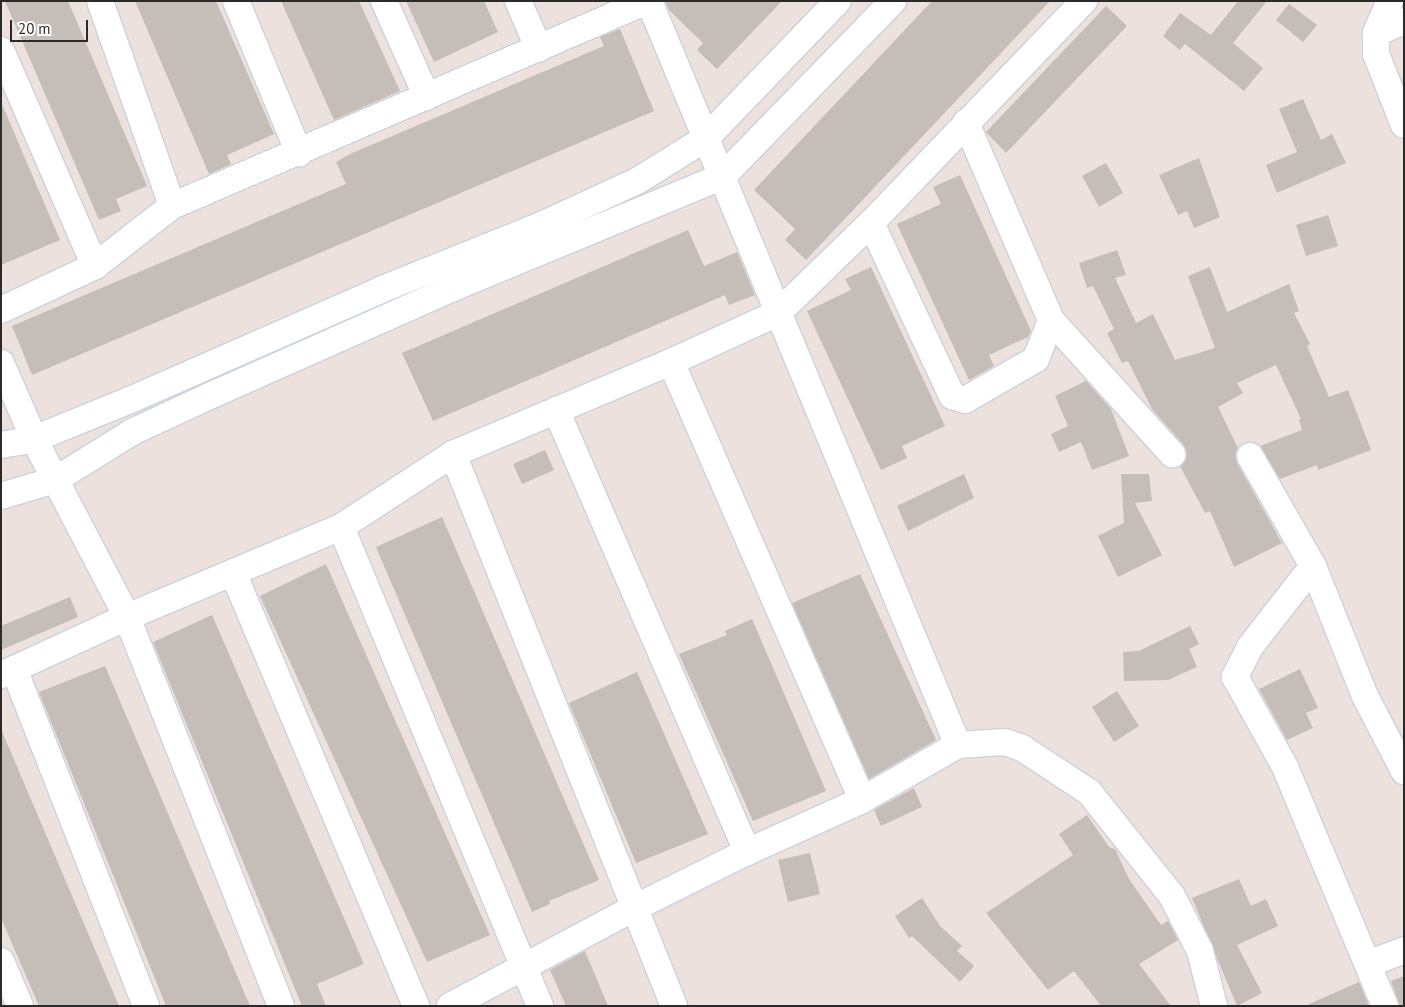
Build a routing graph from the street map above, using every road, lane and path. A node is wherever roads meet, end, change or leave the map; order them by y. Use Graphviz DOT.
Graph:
graph roads {
  1 [pos="100,1"];
  2 [pos="236,1"];
  3 [pos="384,1"];
  4 [pos="518,1"];
  5 [pos="648,1"];
  6 [pos="838,1"];
  7 [pos="893,1"];
  8 [pos="1084,1"];
  9 [pos="1390,1"];
  10 [pos="1404,21"];
  11 [pos="1376,33"];
  12 [pos="539,49"];
  13 [pos="1,50"];
  14 [pos="426,97"];
  15 [pos="966,124"];
  16 [pos="1404,125"];
  17 [pos="299,153"];
  18 [pos="716,161"];
  19 [pos="172,206"];
  20 [pos="871,223"];
  21 [pos="95,266"];
  22 [pos="1,310"];
  23 [pos="778,313"];
  24 [pos="1051,320"];
  25 [pos="671,362"];
  26 [pos="1,363"];
  27 [pos="556,410"];
  28 [pos="34,438"];
  29 [pos="1,444"];
  30 [pos="453,454"];
  31 [pos="1172,454"];
  32 [pos="1250,456"];
  33 [pos="56,480"];
  34 [pos="1,496"];
  35 [pos="341,528"];
  36 [pos="1313,566"];
  37 [pos="234,575"];
  38 [pos="127,617"];
  39 [pos="8,672"];
  40 [pos="958,745"];
  41 [pos="1404,771"];
  42 [pos="862,800"];
  43 [pos="747,852"];
  44 [pos="634,908"];
  45 [pos="1404,950"];
  46 [pos="1,961"];
  47 [pos="1368,964"];
  48 [pos="524,968"];
  49 [pos="20,1006"];
  50 [pos="146,1006"];
  51 [pos="282,1006"];
  52 [pos="416,1006"];
  53 [pos="450,1006"];
  54 [pos="540,1006"];
  55 [pos="674,1006"];
  56 [pos="1214,1006"];
  57 [pos="1385,1006"];
  1 -- 19 [label="street"];
  2 -- 17 [label="street"];
  3 -- 14 [label="street"];
  4 -- 12 [label="street"];
  5 -- 12 [label="street"];
  5 -- 18 [label="street"];
  6 -- 18 [label="street"];
  7 -- 18 [label="street"];
  8 -- 15 [label="street"];
  9 -- 11 [label="street"];
  10 -- 11 [label="street"];
  11 -- 16 [label="street"];
  12 -- 14 [label="street"];
  13 -- 21 [label="street"];
  14 -- 17 [label="street"];
  15 -- 20 [label="street"];
  15 -- 24 [label="street"];
  17 -- 19 [label="street"];
  18 -- 23 [label="street"];
  18 -- 28 [label="street"];
  18 -- 33 [label="street"];
  19 -- 21 [label="street"];
  20 -- 23 [label="street"];
  20 -- 24 [label="street"];
  21 -- 22 [label="street"];
  23 -- 25 [label="street"];
  23 -- 40 [label="street"];
  24 -- 31 [label="street"];
  25 -- 27 [label="street"];
  25 -- 42 [label="street"];
  26 -- 28 [label="street"];
  27 -- 30 [label="street"];
  27 -- 43 [label="street"];
  28 -- 29 [label="street"];
  28 -- 33 [label="street"];
  30 -- 35 [label="street"];
  30 -- 44 [label="street"];
  32 -- 36 [label="street"];
  33 -- 34 [label="street"];
  33 -- 38 [label="street"];
  35 -- 37 [label="street"];
  35 -- 48 [label="street"];
  36 -- 41 [label="street"];
  36 -- 47 [label="street"];
  37 -- 38 [label="street"];
  37 -- 52 [label="street"];
  38 -- 39 [label="street"];
  38 -- 51 [label="street"];
  39 -- 50 [label="street"];
  40 -- 42 [label="street"];
  40 -- 56 [label="street"];
  42 -- 43 [label="street"];
  43 -- 44 [label="street"];
  44 -- 48 [label="street"];
  44 -- 55 [label="street"];
  45 -- 47 [label="street"];
  46 -- 49 [label="street"];
  47 -- 57 [label="street"];
  48 -- 53 [label="street"];
  48 -- 54 [label="street"];
}
